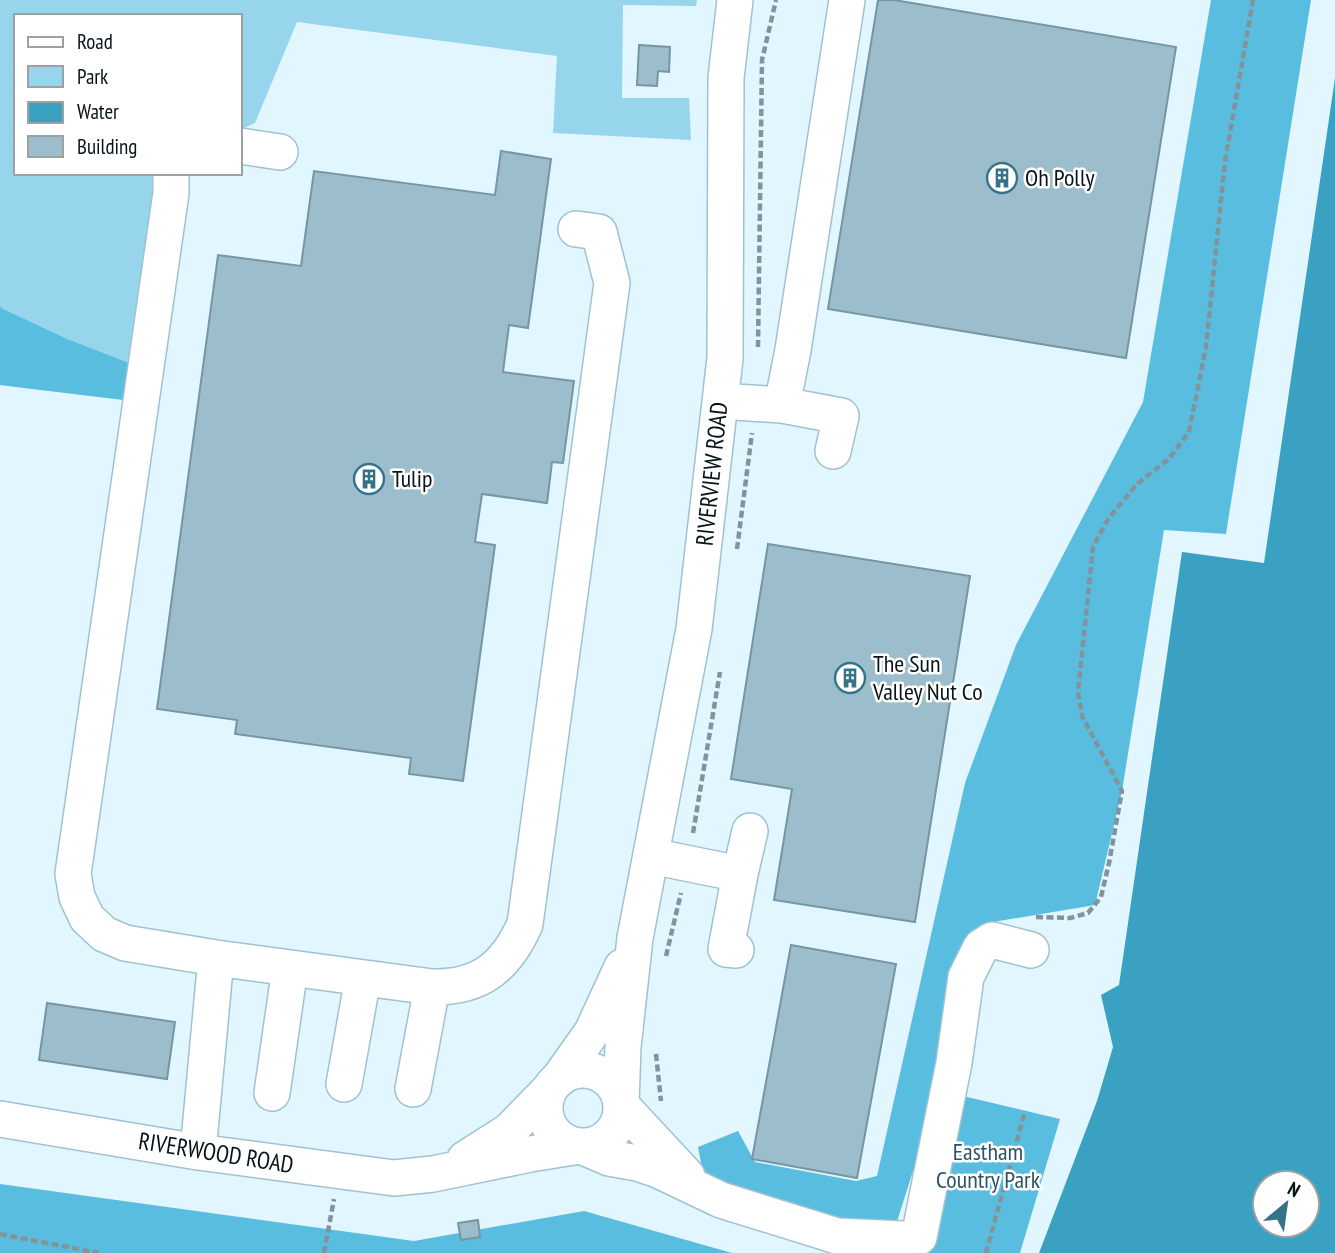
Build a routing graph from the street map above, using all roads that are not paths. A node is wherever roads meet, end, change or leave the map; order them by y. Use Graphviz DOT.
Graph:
graph roads {
  1 [pos="847,0"];
  2 [pos="736,1"];
  3 [pos="242,146"];
  4 [pos="280,152"];
  5 [pos="171,175"];
  6 [pos="576,229"];
  7 [pos="720,401"];
  8 [pos="782,405"];
  9 [pos="833,451"];
  10 [pos="750,831"];
  11 [pos="652,856"];
  12 [pos="740,874"];
  13 [pos="635,938"];
  14 [pos="1016,946"];
  15 [pos="736,950"];
  16 [pos="216,958"];
  17 [pos="290,968"];
  18 [pos="363,978"];
  19 [pos="432,987"];
  20 [pos="344,1084"];
  21 [pos="554,1084"];
  22 [pos="412,1088"];
  23 [pos="272,1093"];
  24 [pos="621,1104"];
  25 [pos="0,1119"];
  26 [pos="580,1146"];
  27 [pos="198,1152"];
  28 [pos="433,1174"];
  29 [pos="706,1191"];
  1 -- 8 [label="street"];
  2 -- 7 [label="street, RIVERVIEW ROAD"];
  3 -- 4 [label="street"];
  5 -- 16 [label="street"];
  6 -- 19 [label="street"];
  7 -- 8 [label="street"];
  7 -- 11 [label="street, RIVERVIEW ROAD"];
  8 -- 9 [label="street"];
  10 -- 12 [label="street"];
  11 -- 12 [label="street"];
  11 -- 13 [label="street, RIVERVIEW ROAD"];
  12 -- 15 [label="street"];
  13 -- 21 [label="street, RIVERVIEW ROAD"];
  13 -- 24 [label="street, RIVERVIEW ROAD"];
  14 -- 29 [label="street"];
  16 -- 17 [label="street"];
  16 -- 27 [label="street"];
  17 -- 18 [label="street"];
  17 -- 23 [label="street"];
  18 -- 19 [label="street"];
  18 -- 20 [label="street"];
  19 -- 22 [label="street"];
  21 -- 24 [label="street"];
  21 -- 26 [label="street"];
  21 -- 28 [label="street, RIVERWOOD ROAD"];
  24 -- 26 [label="street"];
  24 -- 29 [label="street"];
  25 -- 27 [label="street, RIVERWOOD ROAD"];
  26 -- 28 [label="street, RIVERWOOD ROAD"];
  26 -- 29 [label="street"];
  27 -- 28 [label="street, RIVERWOOD ROAD"];
}
